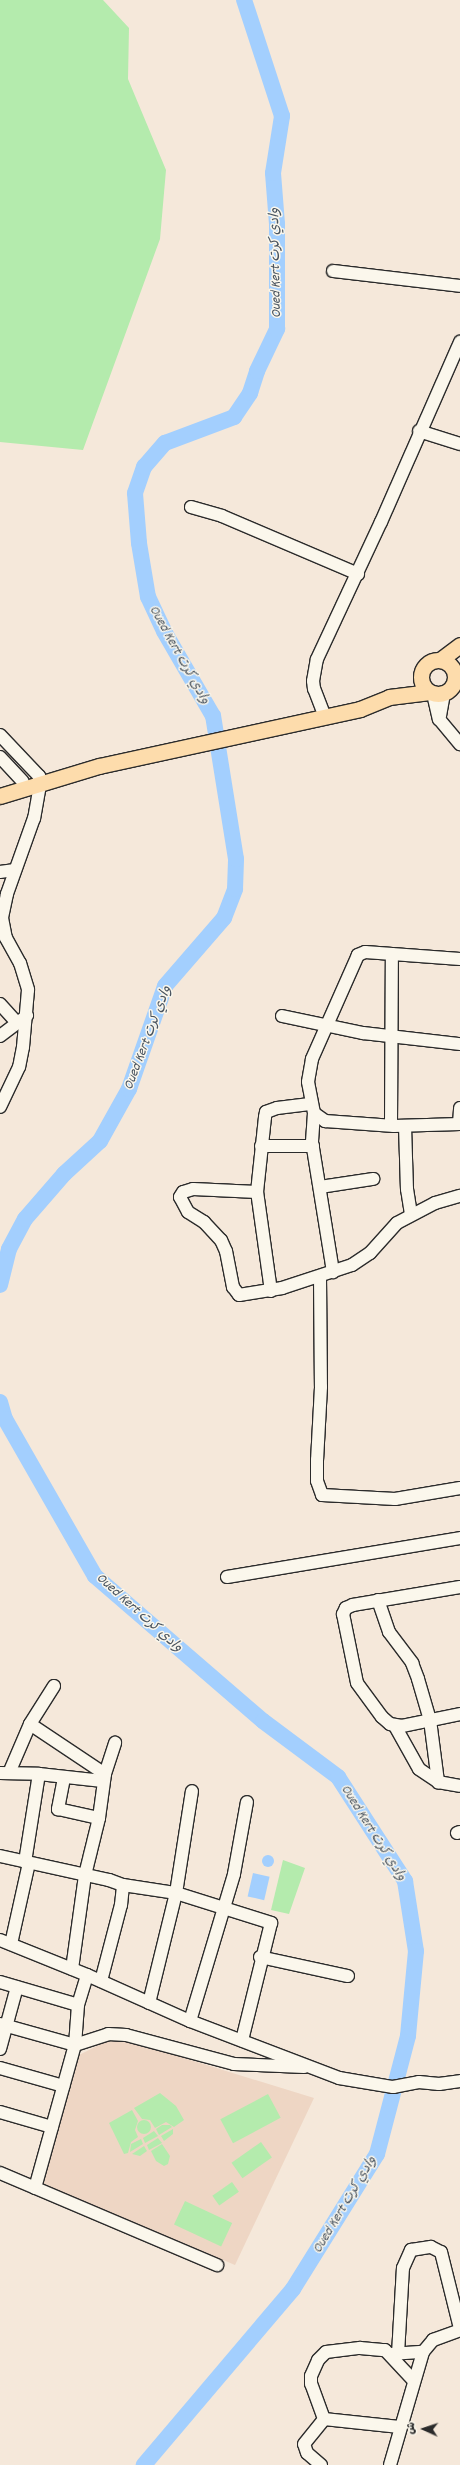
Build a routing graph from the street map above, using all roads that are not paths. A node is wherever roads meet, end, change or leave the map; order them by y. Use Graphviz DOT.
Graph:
graph roads {
  1 [pos="333,271"];
  2 [pos="460,286"];
  3 [pos="460,342"];
  4 [pos="419,431"];
  5 [pos="460,444"];
  6 [pos="191,507"];
  7 [pos="358,574"];
  8 [pos="460,645"];
  9 [pos="440,660"];
  10 [pos="457,664"];
  11 [pos="422,671"];
  12 [pos="435,693"];
  13 [pos="389,697"];
  14 [pos="325,717"];
  15 [pos="0,735"];
  16 [pos="460,744"];
  17 [pos="0,757"];
  18 [pos="22,780"];
  19 [pos="45,780"];
  20 [pos="0,786"];
  21 [pos="0,796"];
  22 [pos="15,870"];
  23 [pos="0,872"];
  24 [pos="3,897"];
  25 [pos="3,940"];
  26 [pos="392,954"];
  27 [pos="460,959"];
  28 [pos="0,1004"];
  29 [pos="282,1016"];
  30 [pos="22,1019"];
  31 [pos="328,1026"];
  32 [pos="0,1036"];
  33 [pos="392,1038"];
  34 [pos="460,1044"];
  35 [pos="0,1107"];
  36 [pos="313,1108"];
  37 [pos="460,1108"];
  38 [pos="460,1124"];
  39 [pos="390,1125"];
  40 [pos="405,1126"];
  41 [pos="261,1146"];
  42 [pos="313,1146"];
  43 [pos="373,1179"];
  44 [pos="320,1187"];
  45 [pos="257,1192"];
  46 [pos="460,1196"];
  47 [pos="411,1215"];
  48 [pos="333,1272"];
  49 [pos="320,1277"];
  50 [pos="271,1290"];
  51 [pos="460,1488"];
  52 [pos="460,1538"];
  53 [pos="227,1577"];
  54 [pos="460,1587"];
  55 [pos="378,1600"];
  56 [pos="54,1686"];
  57 [pos="460,1714"];
  58 [pos="430,1720"];
  59 [pos="30,1724"];
  60 [pos="396,1726"];
  61 [pos="115,1743"];
  62 [pos="4,1773"];
  63 [pos="39,1774"];
  64 [pos="104,1777"];
  65 [pos="64,1778"];
  66 [pos="438,1782"];
  67 [pos="460,1786"];
  68 [pos="192,1791"];
  69 [pos="247,1802"];
  70 [pos="99,1818"];
  71 [pos="0,1856"];
  72 [pos="27,1862"];
  73 [pos="85,1875"];
  74 [pos="123,1885"];
  75 [pos="176,1893"];
  76 [pos="223,1908"];
  77 [pos="6,1942"];
  78 [pos="260,1957"];
  79 [pos="72,1969"];
  80 [pos="87,1975"];
  81 [pos="348,1976"];
  82 [pos="101,1981"];
  83 [pos="0,1982"];
  84 [pos="17,1987"];
  85 [pos="149,2003"];
  86 [pos="78,2005"];
  87 [pos="190,2021"];
  88 [pos="3,2025"];
  89 [pos="242,2040"];
  90 [pos="75,2045"];
  91 [pos="0,2048"];
  92 [pos="0,2068"];
  93 [pos="315,2068"];
  94 [pos="460,2081"];
  95 [pos="63,2086"];
  96 [pos="0,2112"];
  97 [pos="52,2127"];
  98 [pos="0,2173"];
  99 [pos="35,2188"];
  100 [pos="217,2265"];
  101 [pos="460,2329"];
  102 [pos="423,2352"];
  103 [pos="394,2354"];
  104 [pos="414,2381"];
  105 [pos="324,2419"];
  106 [pos="400,2427"];
  107 [pos="321,2465"];
  108 [pos="390,2465"];
  1 -- 2 [label="street"];
  3 -- 4 [label="street"];
  4 -- 5 [label="street"];
  4 -- 7 [label="street"];
  6 -- 7 [label="street"];
  7 -- 14 [label="street"];
  8 -- 9 [label="main road"];
  9 -- 10 [label="main road"];
  9 -- 11 [label="main road"];
  10 -- 12 [label="main road"];
  11 -- 12 [label="main road"];
  11 -- 13 [label="main road"];
  12 -- 13 [label="main road"];
  12 -- 16 [label="street"];
  13 -- 14 [label="main road"];
  14 -- 19 [label="main road"];
  15 -- 19 [label="street"];
  17 -- 18 [label="street"];
  18 -- 19 [label="main road"];
  18 -- 20 [label="main road"];
  19 -- 21 [label="main road"];
  19 -- 22 [label="street"];
  22 -- 23 [label="street"];
  22 -- 24 [label="street"];
  24 -- 25 [label="street"];
  25 -- 30 [label="street"];
  26 -- 27 [label="street"];
  26 -- 31 [label="street"];
  26 -- 33 [label="street"];
  28 -- 30 [label="street"];
  29 -- 31 [label="street"];
  30 -- 32 [label="street"];
  30 -- 35 [label="street"];
  31 -- 33 [label="street"];
  31 -- 36 [label="street"];
  33 -- 34 [label="street"];
  33 -- 39 [label="street"];
  36 -- 39 [label="street"];
  36 -- 41 [label="street"];
  36 -- 42 [label="street"];
  37 -- 38 [label="street"];
  38 -- 40 [label="street"];
  39 -- 40 [label="street"];
  40 -- 47 [label="street"];
  41 -- 42 [label="street"];
  41 -- 45 [label="street"];
  42 -- 44 [label="street"];
  43 -- 44 [label="street"];
  44 -- 48 [label="street"];
  45 -- 50 [label="street"];
  45 -- 50 [label="street"];
  46 -- 47 [label="street"];
  47 -- 48 [label="street"];
  48 -- 49 [label="street"];
  49 -- 50 [label="street"];
  49 -- 51 [label="street"];
  52 -- 53 [label="street"];
  54 -- 55 [label="street"];
  55 -- 58 [label="street"];
  55 -- 60 [label="street"];
  56 -- 59 [label="street"];
  57 -- 58 [label="street"];
  58 -- 60 [label="street"];
  58 -- 66 [label="street"];
  59 -- 62 [label="street"];
  59 -- 64 [label="street"];
  60 -- 66 [label="street"];
  61 -- 64 [label="street"];
  62 -- 63 [label="street"];
  63 -- 65 [label="street"];
  63 -- 72 [label="street"];
  64 -- 65 [label="street"];
  64 -- 70 [label="street"];
  65 -- 70 [label="street"];
  66 -- 67 [label="street"];
  68 -- 75 [label="street"];
  69 -- 76 [label="street"];
  70 -- 73 [label="street"];
  71 -- 72 [label="street"];
  72 -- 73 [label="street"];
  72 -- 77 [label="street"];
  73 -- 74 [label="street"];
  73 -- 79 [label="street"];
  74 -- 75 [label="street"];
  74 -- 82 [label="street"];
  75 -- 76 [label="street"];
  75 -- 85 [label="street"];
  76 -- 78 [label="street"];
  76 -- 87 [label="street"];
  77 -- 79 [label="street"];
  78 -- 81 [label="street"];
  78 -- 89 [label="street"];
  79 -- 80 [label="street"];
  80 -- 82 [label="street"];
  80 -- 86 [label="street"];
  82 -- 85 [label="street"];
  83 -- 84 [label="street"];
  84 -- 86 [label="street"];
  84 -- 88 [label="street"];
  85 -- 87 [label="street"];
  86 -- 90 [label="street"];
  87 -- 89 [label="street"];
  88 -- 90 [label="street"];
  88 -- 91 [label="street"];
  89 -- 93 [label="street"];
  90 -- 93 [label="street"];
  90 -- 95 [label="street"];
  92 -- 95 [label="street"];
  93 -- 94 [label="street"];
  95 -- 97 [label="street"];
  96 -- 97 [label="street"];
  97 -- 99 [label="street"];
  98 -- 99 [label="street"];
  99 -- 100 [label="street"];
  101 -- 102 [label="street"];
  101 -- 103 [label="street"];
  102 -- 103 [label="street"];
  102 -- 104 [label="street"];
  103 -- 104 [label="street"];
  103 -- 105 [label="street"];
  104 -- 106 [label="street"];
  105 -- 106 [label="street"];
  105 -- 107 [label="street"];
  106 -- 108 [label="street"];
}
